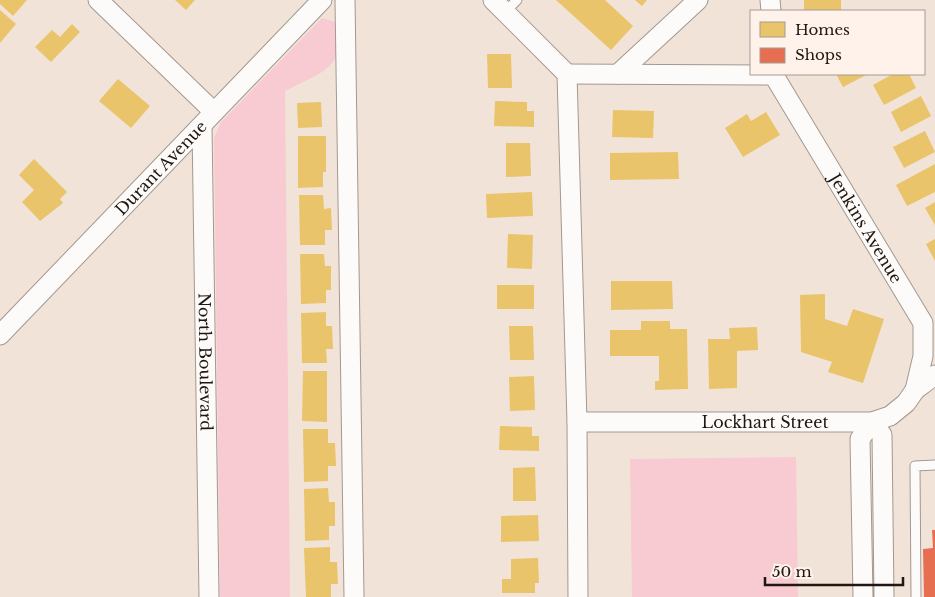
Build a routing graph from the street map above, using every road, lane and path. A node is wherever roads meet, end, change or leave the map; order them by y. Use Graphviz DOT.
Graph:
graph roads {
  1 [pos="98,0"];
  2 [pos="345,0"];
  3 [pos="698,0"];
  4 [pos="313,3"];
  5 [pos="505,4"];
  6 [pos="567,74"];
  7 [pos="618,74"];
  8 [pos="750,74"];
  9 [pos="774,75"];
  10 [pos="214,112"];
  11 [pos="202,126"];
  12 [pos="929,326"];
  13 [pos="0,335"];
  14 [pos="935,374"];
  15 [pos="915,390"];
  16 [pos="577,422"];
  17 [pos="872,422"];
  18 [pos="935,466"];
  19 [pos="209,597"];
  20 [pos="354,597"];
  21 [pos="578,597"];
  22 [pos="863,597"];
  23 [pos="884,597"];
  24 [pos="916,597"];
  1 -- 10 [label="street"];
  2 -- 20 [label="street"];
  3 -- 7 [label="street"];
  4 -- 10 [label="street, Durant Avenue"];
  5 -- 6 [label="street"];
  6 -- 7 [label="street, Jenkins Avenue"];
  6 -- 16 [label="street"];
  7 -- 8 [label="street, Jenkins Avenue"];
  9 -- 12 [label="street, Jenkins Avenue"];
  10 -- 11 [label="street, Durant Avenue"];
  11 -- 13 [label="street, Durant Avenue"];
  11 -- 19 [label="street, North Boulevard"];
  12 -- 15 [label="street, Jenkins Avenue"];
  14 -- 15 [label="street, Lockhart Street"];
  15 -- 17 [label="street, Lockhart Street"];
  16 -- 17 [label="street, Lockhart Street"];
  16 -- 21 [label="street"];
  17 -- 22 [label="street"];
  17 -- 23 [label="street"];
  18 -- 24 [label="lane"];
}
